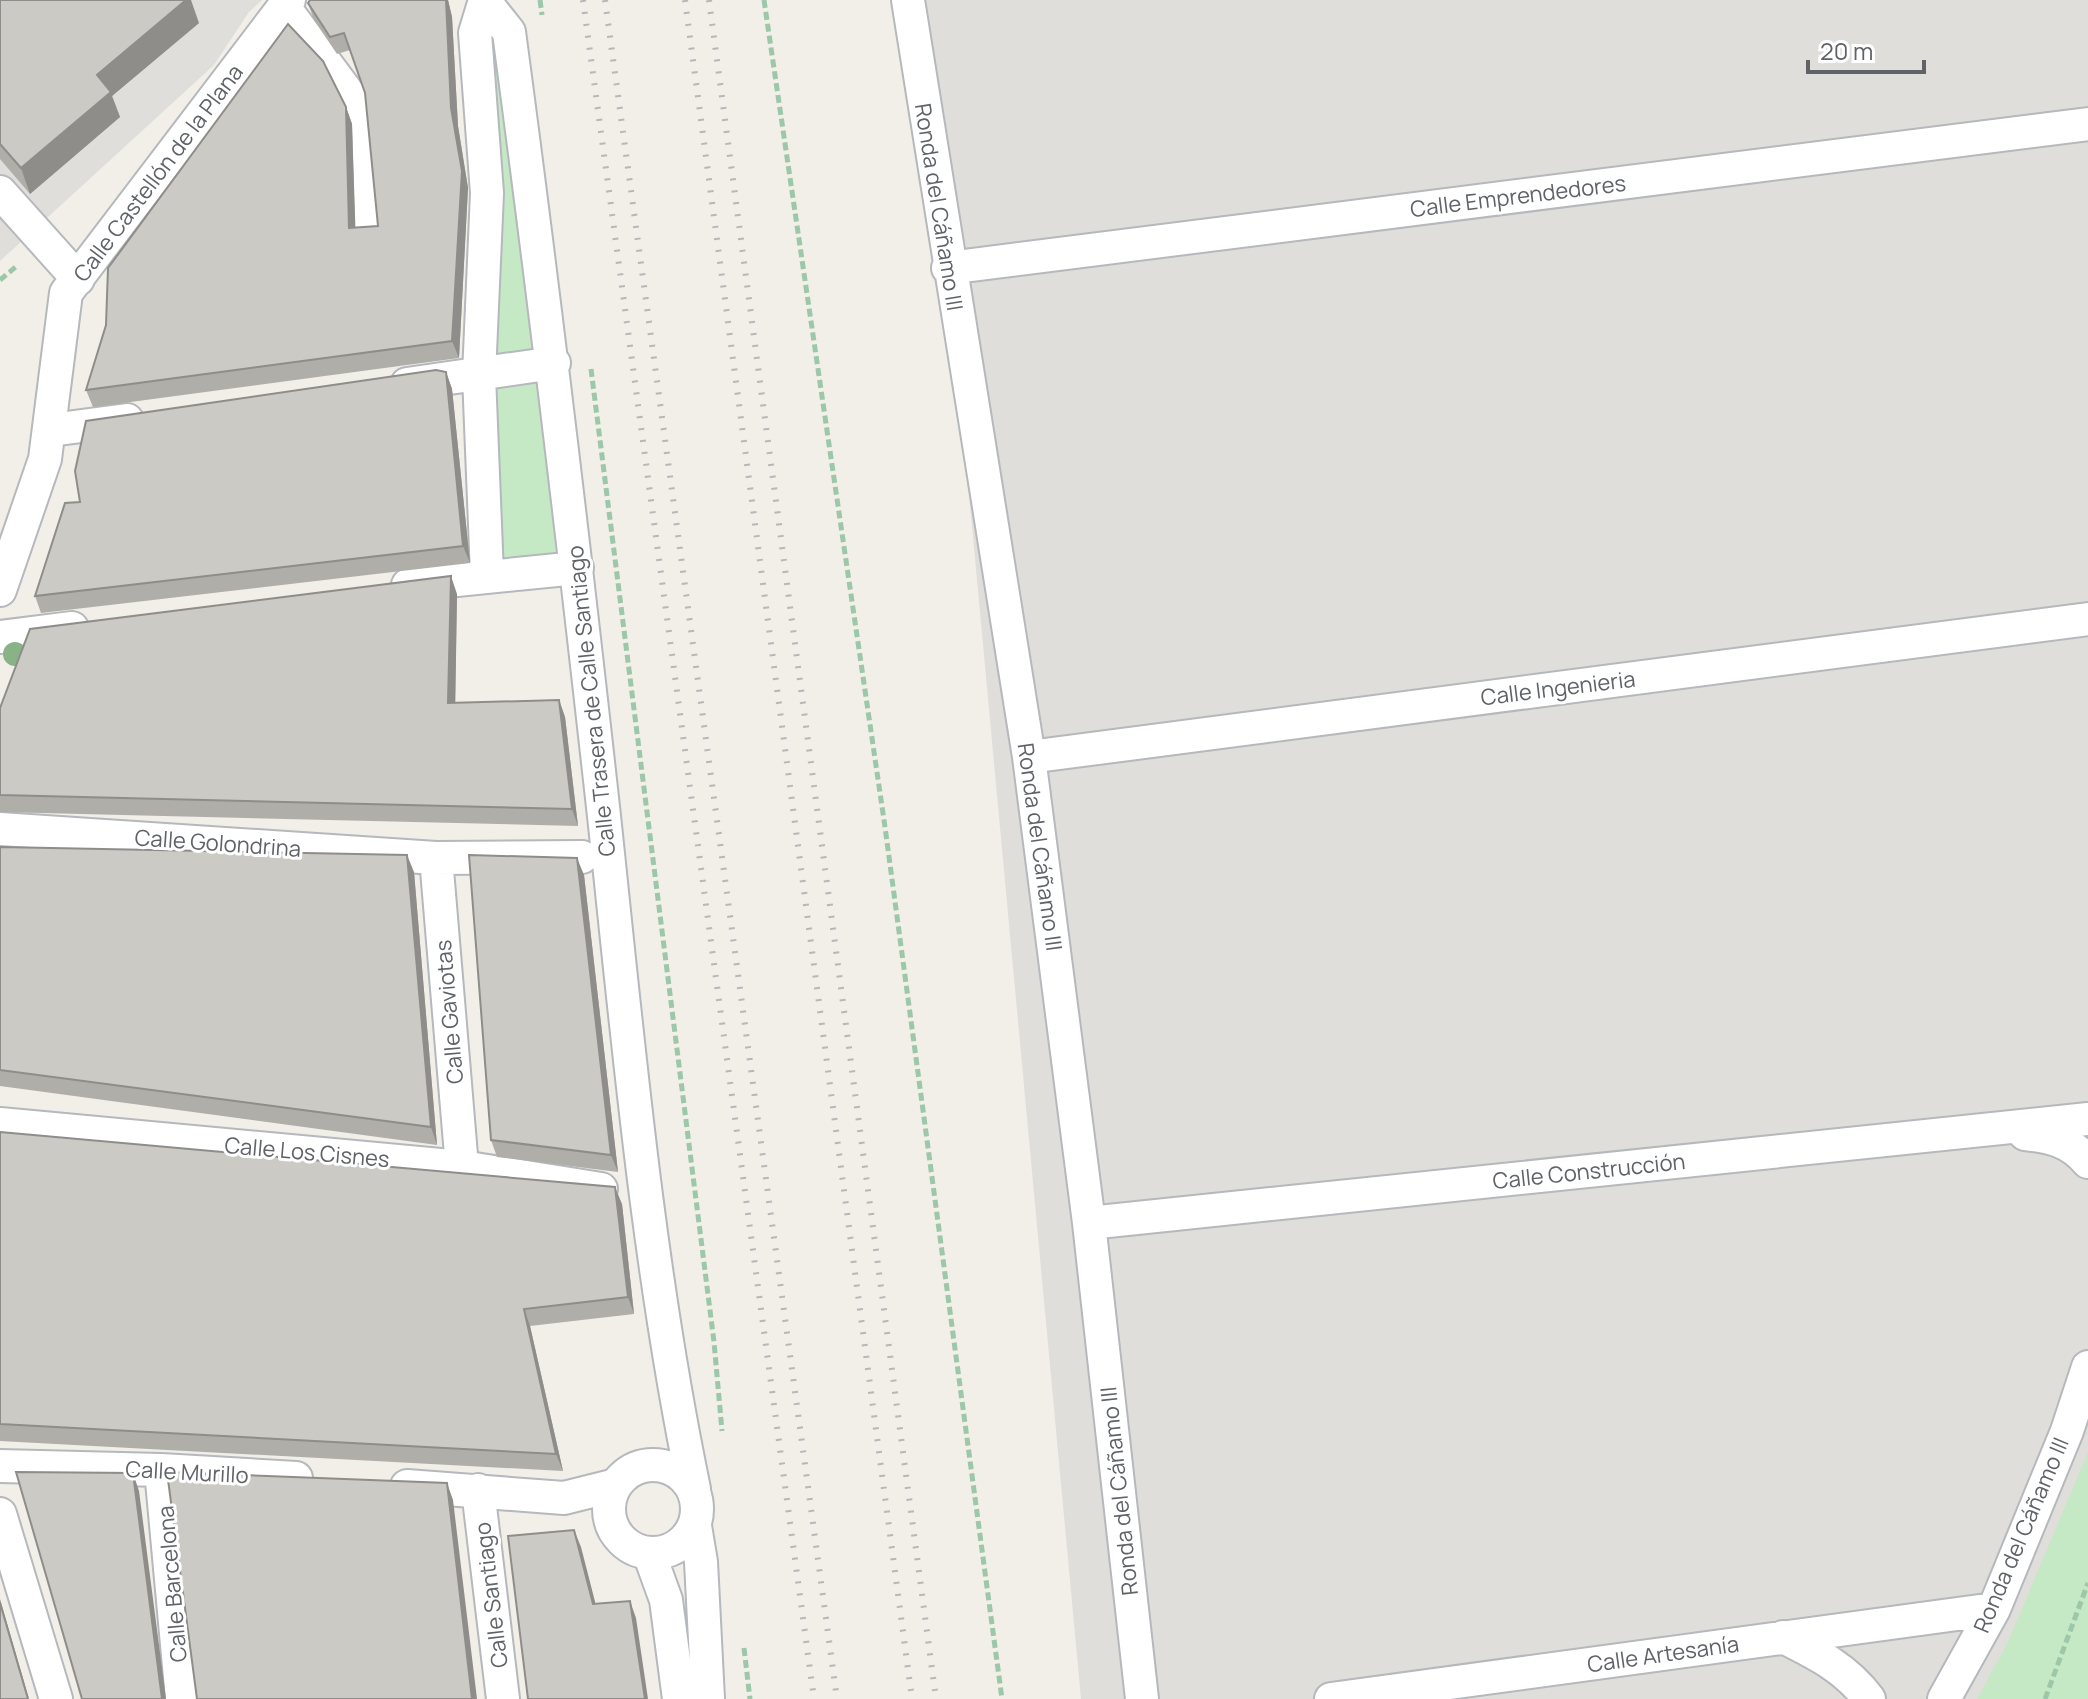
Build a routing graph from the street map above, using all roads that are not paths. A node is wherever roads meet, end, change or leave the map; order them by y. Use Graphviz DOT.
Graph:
graph roads {
  1 [pos="908,0"];
  2 [pos="486,1"];
  3 [pos="287,4"];
  4 [pos="2088,124"];
  5 [pos="0,192"];
  6 [pos="371,228"];
  7 [pos="948,268"];
  8 [pos="78,279"];
  9 [pos="554,363"];
  10 [pos="479,375"];
  11 [pos="384,387"];
  12 [pos="162,415"];
  13 [pos="51,430"];
  14 [pos="577,568"];
  15 [pos="487,575"];
  16 [pos="377,589"];
  17 [pos="0,590"];
  18 [pos="2088,619"];
  19 [pos="94,625"];
  20 [pos="0,637"];
  21 [pos="1029,757"];
  22 [pos="0,829"];
  23 [pos="582,857"];
  24 [pos="436,858"];
  25 [pos="2088,1100"];
  26 [pos="2088,1119"];
  27 [pos="0,1124"];
  28 [pos="1986,1130"];
  29 [pos="2088,1162"];
  30 [pos="462,1167"];
  31 [pos="613,1191"];
  32 [pos="1089,1223"];
  33 [pos="2088,1367"];
  34 [pos="677,1407"];
  35 [pos="648,1464"];
  36 [pos="0,1466"];
  37 [pos="161,1470"];
  38 [pos="320,1480"];
  39 [pos="383,1484"];
  40 [pos="616,1485"];
  41 [pos="694,1489"];
  42 [pos="478,1490"];
  43 [pos="564,1498"];
  44 [pos="0,1514"];
  45 [pos="610,1517"];
  46 [pos="695,1526"];
  47 [pos="649,1553"];
  48 [pos="1994,1609"];
  49 [pos="1783,1637"];
  50 [pos="56,1699"];
  51 [pos="182,1699"];
  52 [pos="503,1699"];
  53 [pos="679,1699"];
  54 [pos="708,1699"];
  55 [pos="1142,1699"];
  56 [pos="1331,1699"];
  57 [pos="1869,1699"];
  58 [pos="1944,1699"];
  1 -- 7 [label="street, Ronda del Cáñamo III"];
  2 -- 9 [label="street, Calle Trasera de Calle Santiago"];
  2 -- 10 [label="street, Calle Trasera de Calle Santiago"];
  3 -- 6 [label="street"];
  3 -- 8 [label="street, Calle Castellón de la Plana"];
  4 -- 7 [label="street, Calle Emprendedores"];
  5 -- 8 [label="street"];
  7 -- 21 [label="street, Ronda del Cáñamo III"];
  8 -- 13 [label="street, Calle Castellón de la Plana"];
  9 -- 10 [label="street"];
  9 -- 14 [label="street, Calle Trasera de Calle Santiago"];
  10 -- 11 [label="street"];
  10 -- 15 [label="street, Calle Trasera de Calle Santiago"];
  12 -- 13 [label="street"];
  13 -- 17 [label="street, Calle Castellón de la Plana"];
  14 -- 15 [label="street"];
  14 -- 34 [label="street, Calle Trasera de Calle Santiago"];
  15 -- 16 [label="street"];
  18 -- 21 [label="street, Calle Ingenieria"];
  19 -- 20 [label="street"];
  21 -- 32 [label="street, Ronda del Cáñamo III"];
  22 -- 24 [label="street, Calle Golondrina"];
  23 -- 24 [label="street, Calle Golondrina"];
  24 -- 30 [label="street, Calle Gaviotas"];
  25 -- 28 [label="street"];
  26 -- 28 [label="street, Calle Construcción"];
  27 -- 30 [label="street, Calle Los Cisnes"];
  28 -- 29 [label="street"];
  28 -- 32 [label="street, Calle Construcción"];
  30 -- 31 [label="street, Calle Los Cisnes"];
  32 -- 55 [label="street, Ronda del Cáñamo III"];
  33 -- 48 [label="street, Ronda del Cáñamo III"];
  34 -- 35 [label="street"];
  34 -- 41 [label="street, Calle Trasera de Calle Santiago"];
  35 -- 40 [label="street"];
  35 -- 41 [label="street"];
  36 -- 37 [label="street, Calle Murillo"];
  37 -- 38 [label="street, Calle Murillo"];
  37 -- 51 [label="street, Calle Barcelona"];
  39 -- 42 [label="street"];
  40 -- 43 [label="street"];
  40 -- 45 [label="street"];
  41 -- 46 [label="street"];
  42 -- 43 [label="street"];
  42 -- 52 [label="street, Calle Santiago"];
  43 -- 45 [label="street"];
  44 -- 50 [label="street"];
  45 -- 47 [label="street"];
  46 -- 47 [label="street"];
  46 -- 54 [label="street"];
  47 -- 53 [label="street"];
  48 -- 49 [label="street, Calle Artesanía"];
  48 -- 58 [label="street, Ronda del Cáñamo III"];
  49 -- 56 [label="street, Calle Artesanía"];
  49 -- 57 [label="street"];
}
